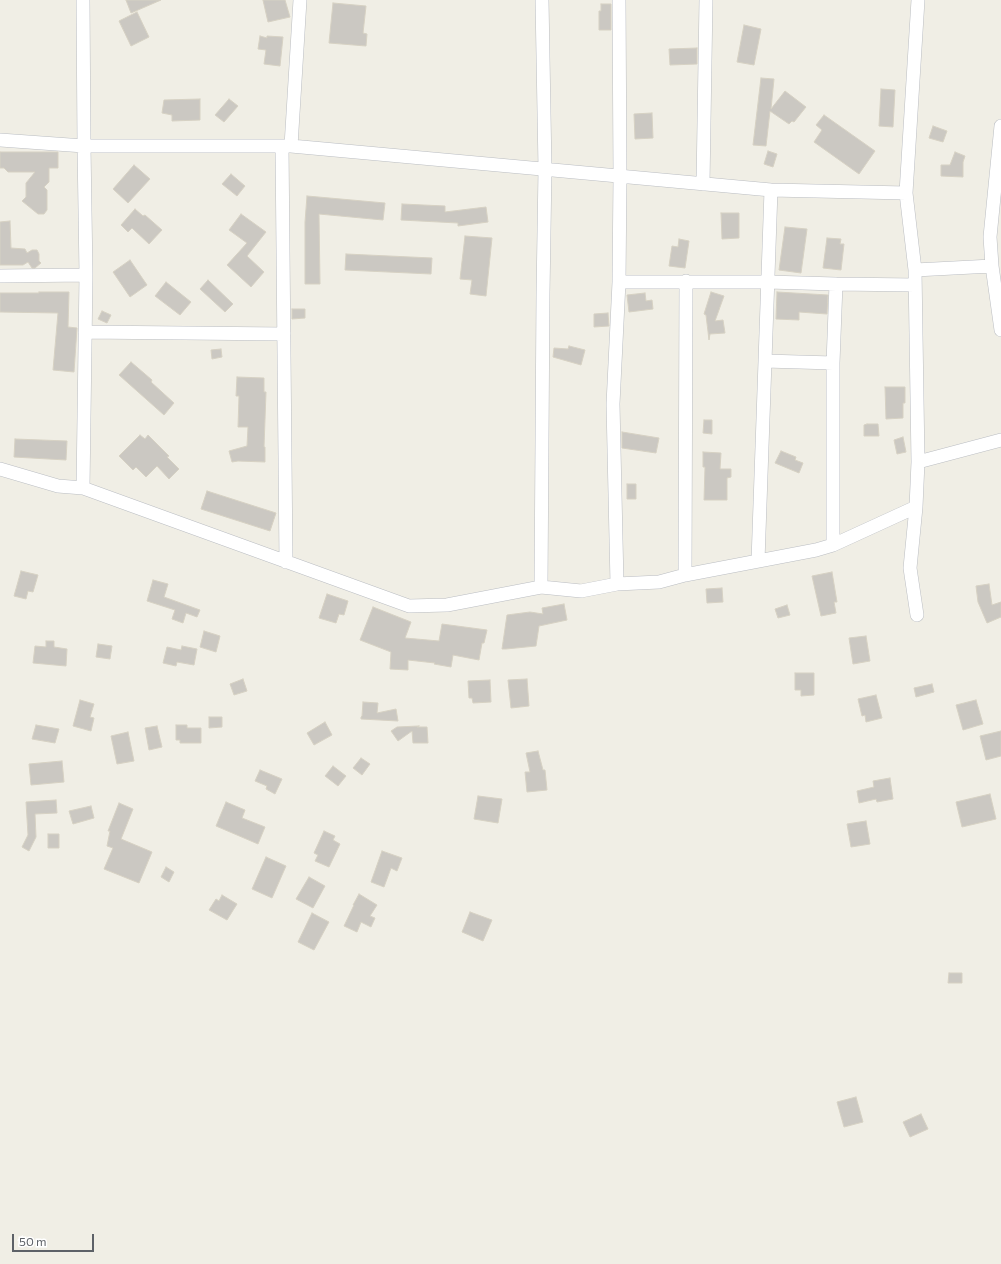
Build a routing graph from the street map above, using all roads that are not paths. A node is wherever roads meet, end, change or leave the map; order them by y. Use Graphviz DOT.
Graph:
graph roads {
  1 [pos="83,0"];
  2 [pos="300,0"];
  3 [pos="542,0"];
  4 [pos="619,0"];
  5 [pos="706,0"];
  6 [pos="918,0"];
  7 [pos="1001,126"];
  8 [pos="0,140"];
  9 [pos="84,146"];
  10 [pos="286,146"];
  11 [pos="545,170"];
  12 [pos="620,177"];
  13 [pos="704,184"];
  14 [pos="771,190"];
  15 [pos="906,193"];
  16 [pos="996,249"];
  17 [pos="992,266"];
  18 [pos="915,270"];
  19 [pos="86,274"];
  20 [pos="0,276"];
  21 [pos="686,281"];
  22 [pos="619,282"];
  23 [pos="768,282"];
  24 [pos="836,284"];
  25 [pos="915,285"];
  26 [pos="1001,330"];
  27 [pos="85,332"];
  28 [pos="284,334"];
  29 [pos="765,361"];
  30 [pos="833,363"];
  31 [pos="1001,440"];
  32 [pos="918,462"];
  33 [pos="0,470"];
  34 [pos="83,488"];
  35 [pos="916,507"];
  36 [pos="833,545"];
  37 [pos="758,561"];
  38 [pos="286,562"];
  39 [pos="685,575"];
  40 [pos="617,584"];
  41 [pos="541,587"];
  42 [pos="917,615"];
  1 -- 9 [label="street"];
  2 -- 10 [label="street"];
  3 -- 11 [label="street"];
  4 -- 12 [label="street"];
  5 -- 13 [label="street"];
  6 -- 15 [label="street"];
  7 -- 16 [label="street"];
  8 -- 9 [label="street"];
  9 -- 10 [label="street"];
  9 -- 19 [label="street"];
  10 -- 11 [label="street"];
  10 -- 28 [label="street"];
  11 -- 12 [label="street"];
  11 -- 41 [label="street"];
  12 -- 13 [label="street"];
  12 -- 22 [label="street"];
  13 -- 14 [label="street"];
  14 -- 15 [label="street"];
  14 -- 23 [label="street"];
  15 -- 18 [label="street"];
  16 -- 17 [label="street"];
  17 -- 18 [label="street"];
  17 -- 26 [label="street"];
  18 -- 25 [label="street"];
  19 -- 20 [label="street"];
  19 -- 27 [label="street"];
  21 -- 22 [label="street"];
  21 -- 23 [label="street"];
  21 -- 39 [label="street"];
  22 -- 40 [label="street"];
  23 -- 24 [label="street"];
  23 -- 29 [label="street"];
  24 -- 25 [label="street"];
  24 -- 30 [label="street"];
  25 -- 32 [label="street"];
  27 -- 28 [label="street"];
  27 -- 34 [label="street"];
  28 -- 38 [label="street"];
  29 -- 30 [label="street"];
  29 -- 37 [label="street"];
  30 -- 36 [label="street"];
  31 -- 32 [label="street"];
  32 -- 35 [label="street"];
  33 -- 34 [label="street"];
  34 -- 38 [label="street"];
  35 -- 36 [label="street"];
  35 -- 42 [label="street"];
  36 -- 37 [label="street"];
  37 -- 39 [label="street"];
  38 -- 41 [label="street"];
  39 -- 40 [label="street"];
  40 -- 41 [label="street"];
}
